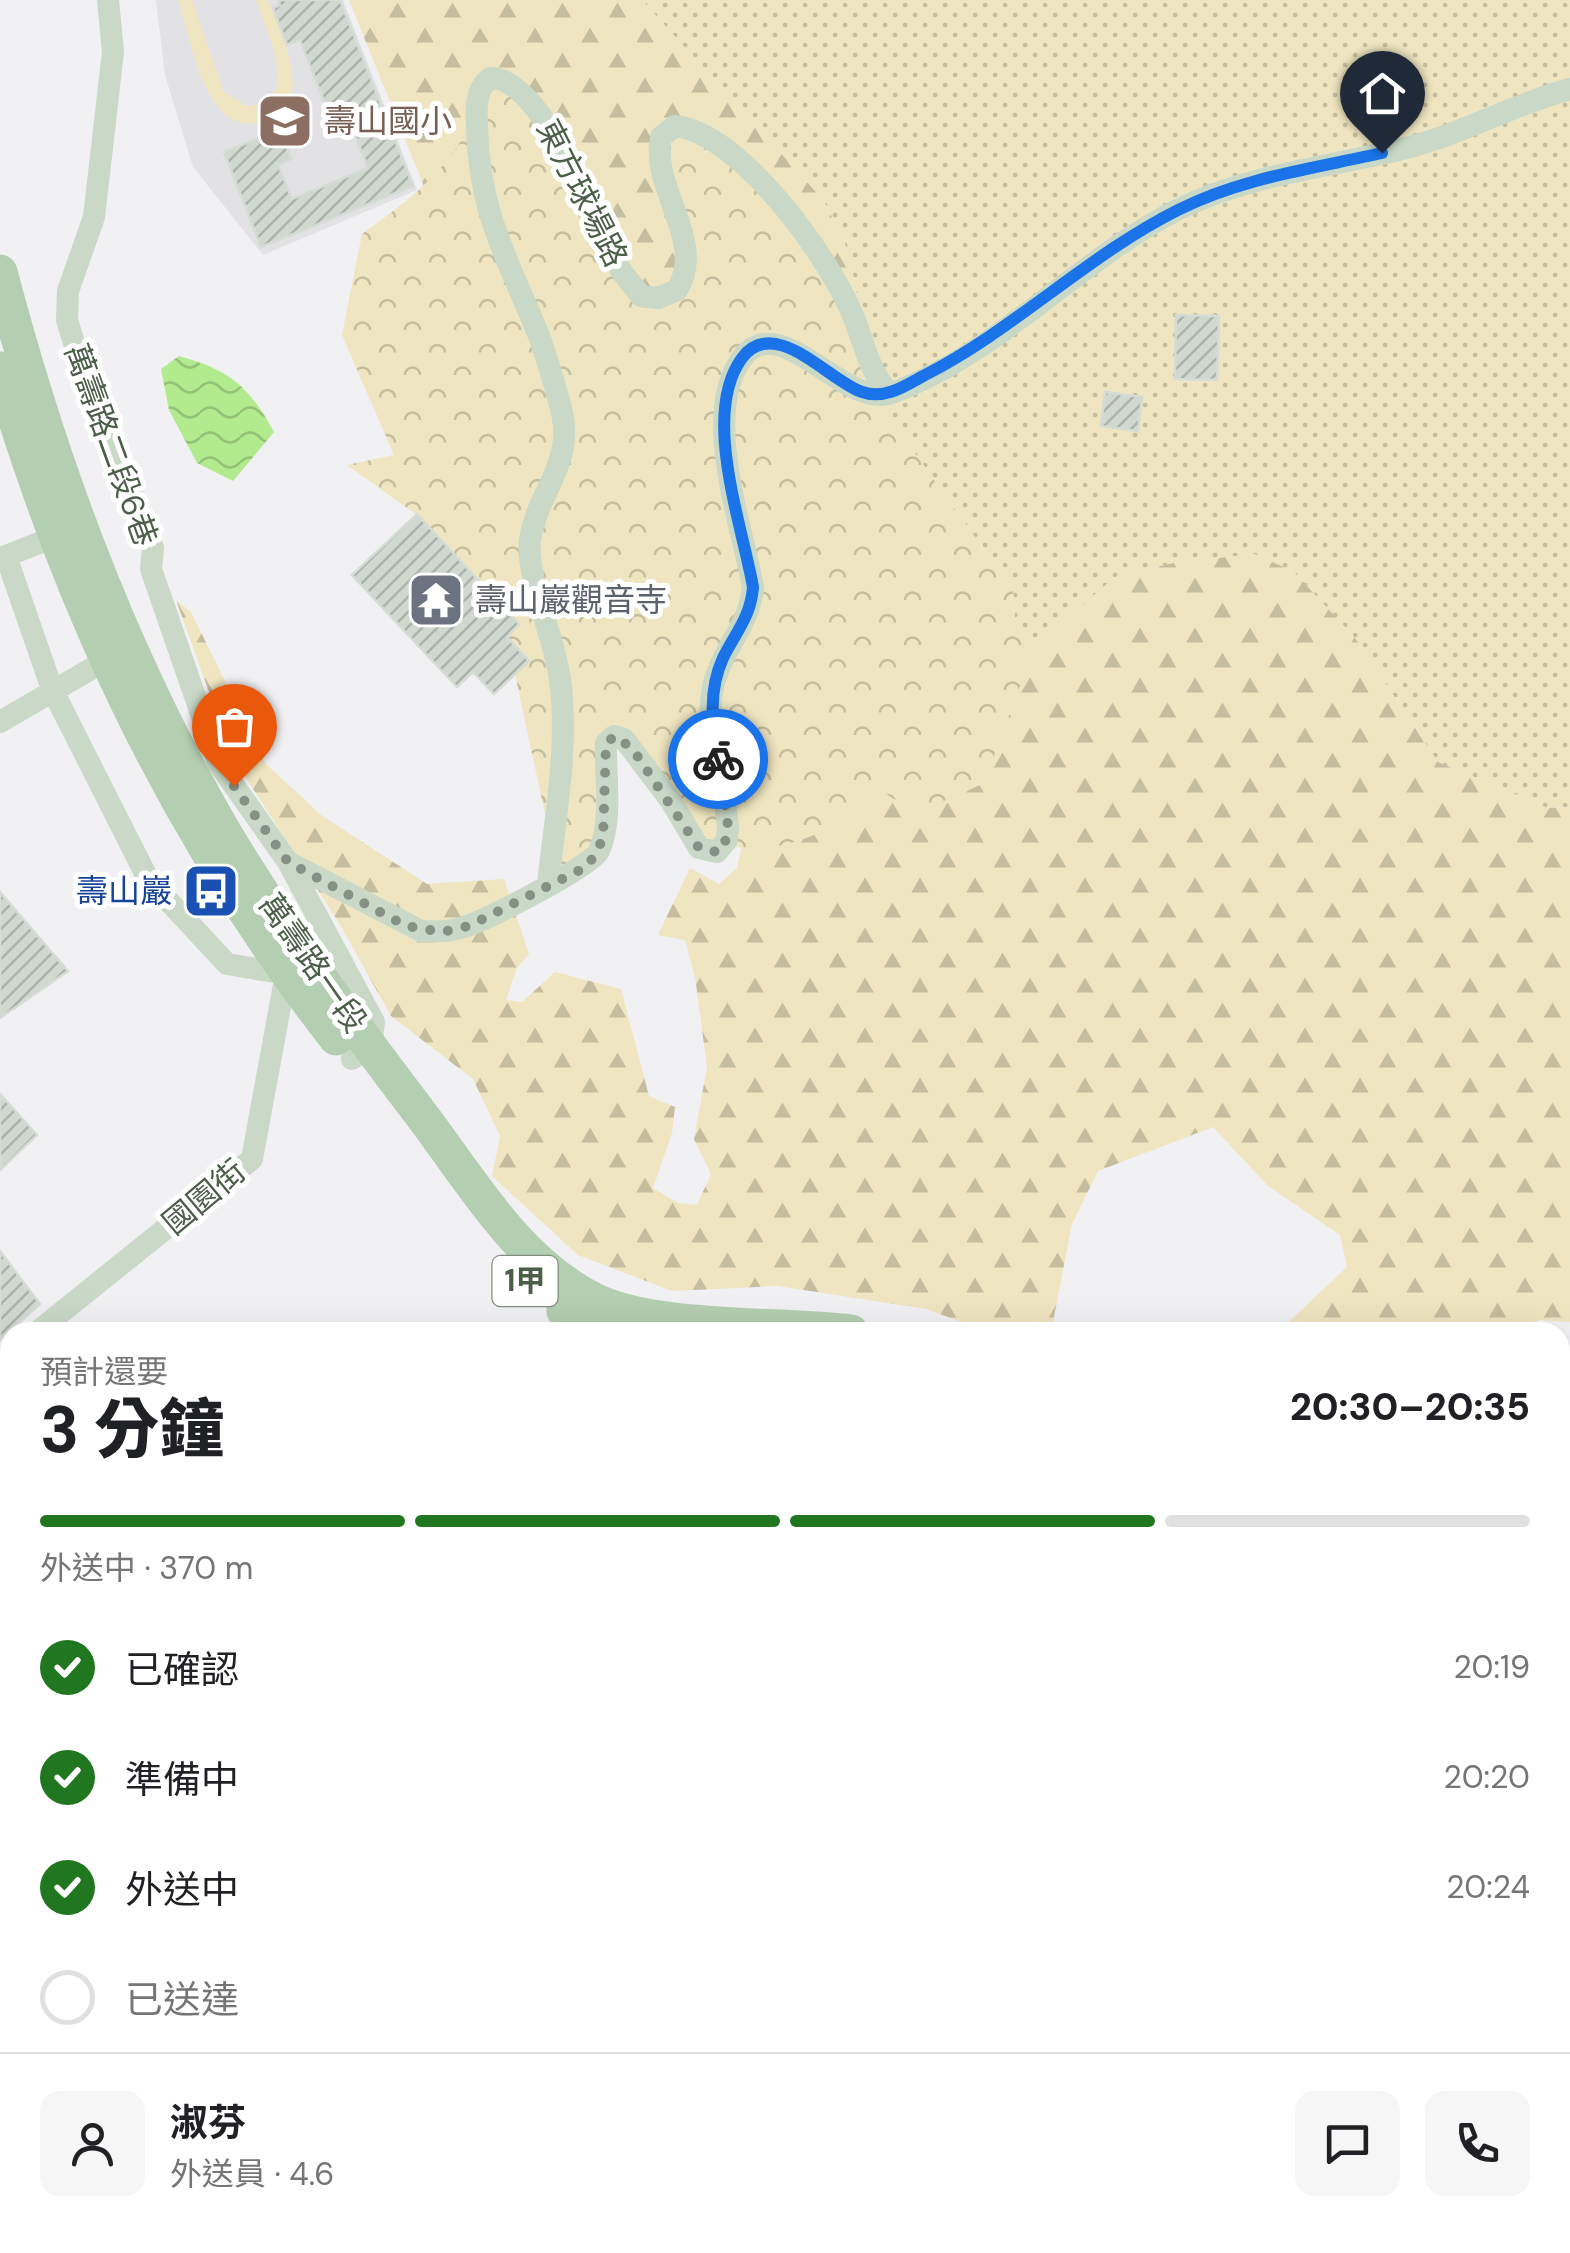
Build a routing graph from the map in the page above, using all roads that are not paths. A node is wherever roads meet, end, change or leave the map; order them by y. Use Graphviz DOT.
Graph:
graph roads {
  1 [pos="108,0"];
  2 [pos="1570,89"];
  3 [pos="0,272"];
  4 [pos="0,368"];
  5 [pos="890,394"];
  6 [pos="54,537"];
  7 [pos="108,659"];
  8 [pos="52,690"];
  9 [pos="0,722"];
  10 [pos="288,862"];
  11 [pos="548,884"];
  12 [pos="296,966"];
  13 [pos="362,1052"];
  14 [pos="50,1322"];
  15 [pos="593,1322"];
  16 [pos="728,1322"];
  1 -- 10 [label="street, 萬壽路二段6巷"];
  2 -- 5 [label="street"];
  3 -- 12 [label="main road, 萬壽路一段 / 1甲"];
  4 -- 6 [label="main road, 萬壽路一段 / 1甲"];
  5 -- 11 [label="street"];
  5 -- 11 [label="street, 東方球場路"];
  6 -- 7 [label="main road, 萬壽路一段 / 1甲"];
  6 -- 8 [label="street"];
  7 -- 8 [label="street"];
  7 -- 12 [label="main road, 萬壽路一段 / 1甲"];
  8 -- 9 [label="street"];
  8 -- 12 [label="street"];
  10 -- 11 [label="street"];
  10 -- 13 [label="street"];
  12 -- 13 [label="main road, 萬壽路一段 / 1甲"];
  12 -- 14 [label="street, 國園街"];
  13 -- 15 [label="main road, 萬壽路一段 / 1甲"];
  15 -- 16 [label="main road, 萬壽路一段 / 1甲"];
}
